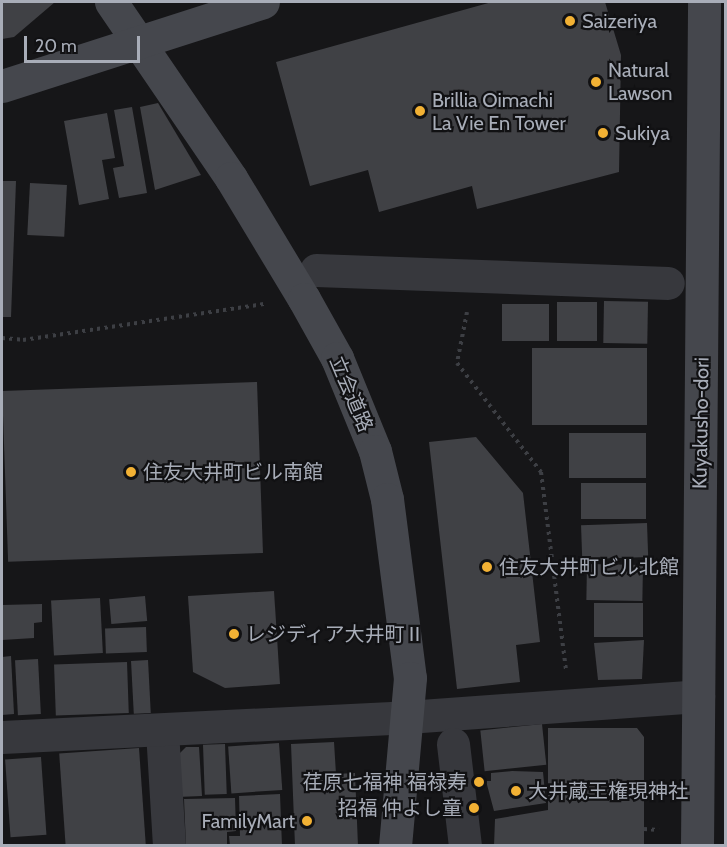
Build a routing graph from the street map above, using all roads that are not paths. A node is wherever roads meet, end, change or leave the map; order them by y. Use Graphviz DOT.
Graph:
graph roads {
  1 [pos="111,2"];
  2 [pos="263,2"];
  3 [pos="704,2"];
  4 [pos="138,40"];
  5 [pos="2,86"];
  6 [pos="668,283"];
  7 [pos="310,284"];
  8 [pos="698,696"];
  9 [pos="407,717"];
  10 [pos="162,731"];
  11 [pos="2,737"];
  12 [pos="453,744"];
  13 [pos="169,846"];
  14 [pos="395,846"];
  15 [pos="465,846"];
  16 [pos="697,846"];
  1 -- 4 [label="street, 立会道路"];
  2 -- 4 [label="street"];
  3 -- 8 [label="street, Kuyakusho-dori"];
  4 -- 5 [label="street"];
  4 -- 7 [label="street, 立会道路"];
  6 -- 7 [label="street"];
  7 -- 9 [label="street, 立会道路"];
  8 -- 9 [label="street"];
  8 -- 16 [label="street, Kuyakusho-dori"];
  9 -- 10 [label="street"];
  9 -- 14 [label="street, 立会道路"];
  10 -- 11 [label="street"];
  10 -- 13 [label="street"];
  12 -- 15 [label="street"];
}
